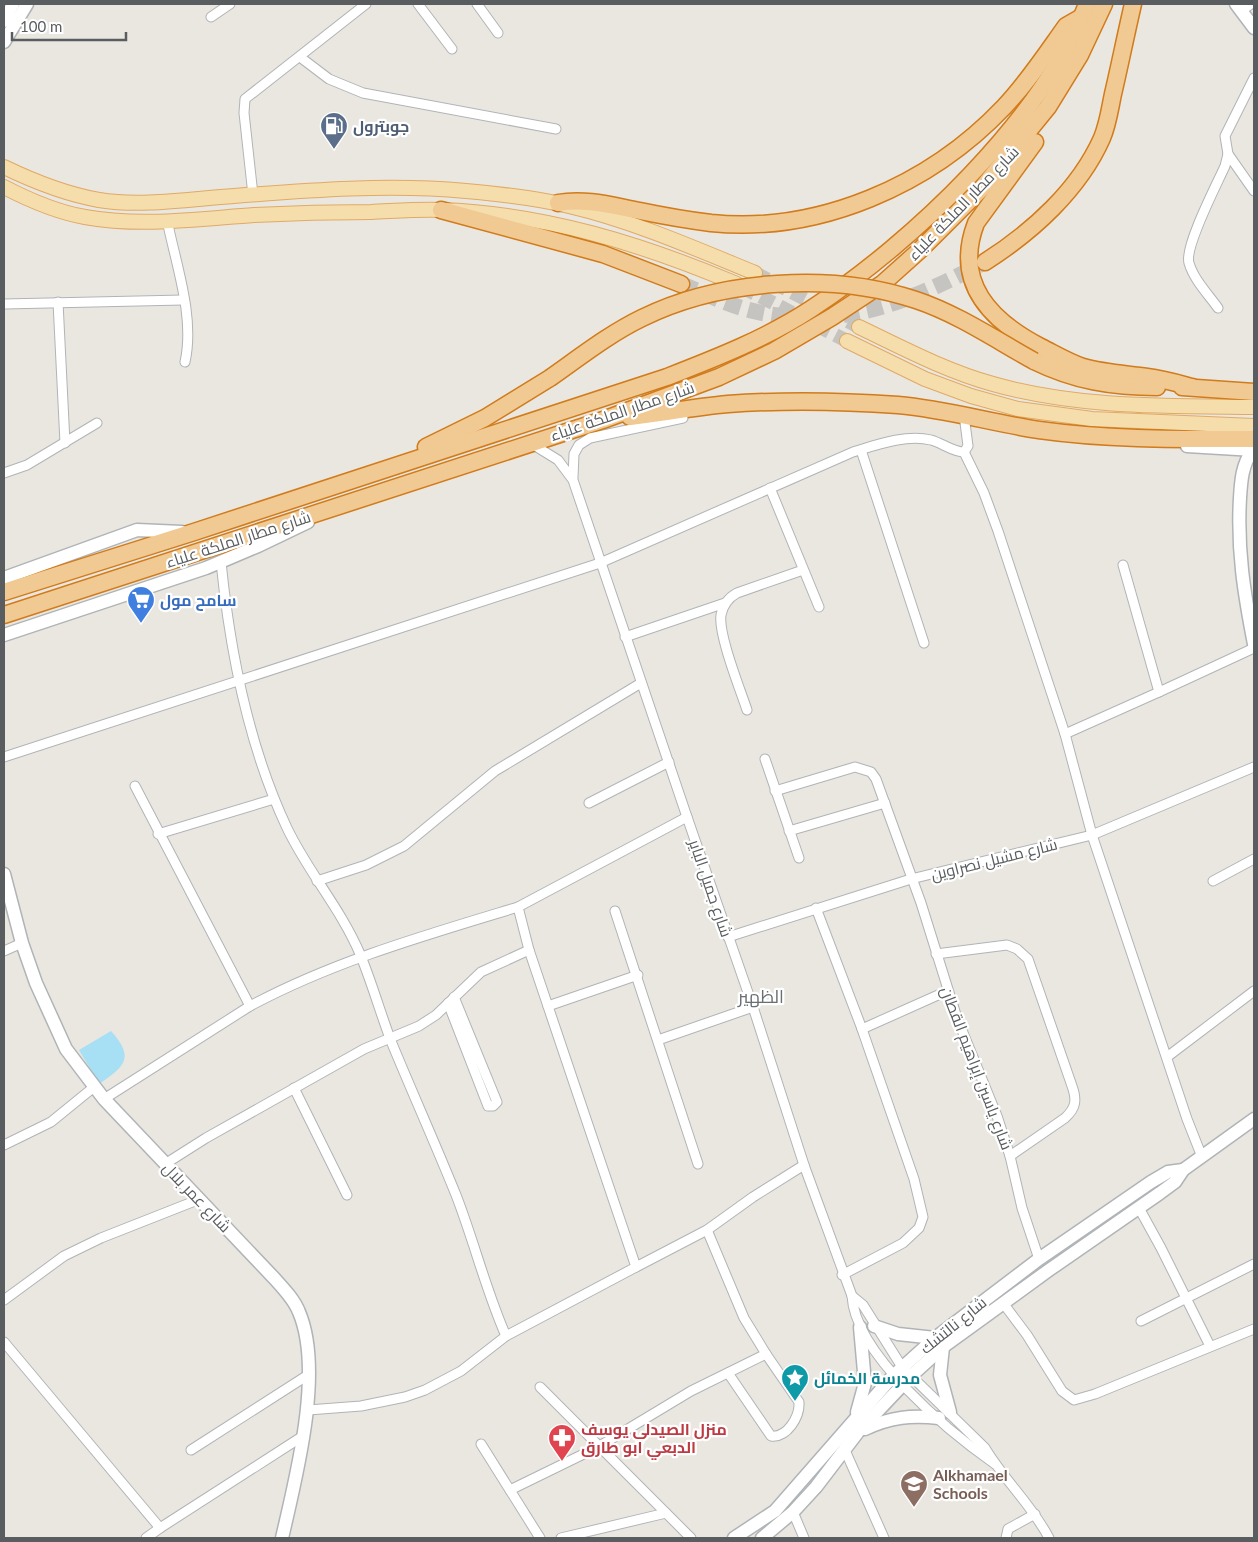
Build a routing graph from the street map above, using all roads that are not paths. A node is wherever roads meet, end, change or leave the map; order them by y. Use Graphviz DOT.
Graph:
graph roads {
  1 [pos="13,4"];
  2 [pos="26,4"];
  3 [pos="230,4"];
  4 [pos="366,4"];
  5 [pos="418,4"];
  6 [pos="477,4"];
  7 [pos="1104,4"];
  8 [pos="1133,4"];
  9 [pos="1243,6"];
  10 [pos="1085,11"];
  11 [pos="211,17"];
  12 [pos="4,21"];
  13 [pos="1254,28"];
  14 [pos="498,33"];
  15 [pos="4,42"];
  16 [pos="452,49"];
  17 [pos="300,57"];
  18 [pos="1254,78"];
  19 [pos="1048,107"];
  20 [pos="556,129"];
  21 [pos="1228,154"];
  22 [pos="4,160"];
  23 [pos="4,167"];
  24 [pos="22,176"];
  25 [pos="4,187"];
  26 [pos="1254,191"];
  27 [pos="253,195"];
  28 [pos="558,203"];
  29 [pos="441,210"];
  30 [pos="167,220"];
  31 [pos="985,262"];
  32 [pos="755,273"];
  33 [pos="681,284"];
  34 [pos="737,284"];
  35 [pos="183,300"];
  36 [pos="58,302"];
  37 [pos="4,304"];
  38 [pos="1218,308"];
  39 [pos="860,327"];
  40 [pos="847,341"];
  41 [pos="186,362"];
  42 [pos="1192,387"];
  43 [pos="1254,392"];
  44 [pos="760,402"];
  45 [pos="1254,407"];
  46 [pos="964,415"];
  47 [pos="603,420"];
  48 [pos="97,423"];
  49 [pos="1254,426"];
  50 [pos="1160,440"];
  51 [pos="65,443"];
  52 [pos="531,443"];
  53 [pos="1254,446"];
  54 [pos="1228,449"];
  55 [pos="861,450"];
  56 [pos="964,452"];
  57 [pos="4,474"];
  58 [pos="372,474"];
  59 [pos="573,480"];
  60 [pos="1241,481"];
  61 [pos="770,488"];
  62 [pos="327,510"];
  63 [pos="194,532"];
  64 [pos="221,562"];
  65 [pos="600,563"];
  66 [pos="1123,565"];
  67 [pos="804,570"];
  68 [pos="4,578"];
  69 [pos="4,592"];
  70 [pos="725,603"];
  71 [pos="818,607"];
  72 [pos="4,615"];
  73 [pos="4,634"];
  74 [pos="625,637"];
  75 [pos="924,643"];
  76 [pos="1254,646"];
  77 [pos="238,679"];
  78 [pos="641,683"];
  79 [pos="1159,692"];
  80 [pos="747,710"];
  81 [pos="1065,734"];
  82 [pos="4,757"];
  83 [pos="765,759"];
  84 [pos="669,762"];
  85 [pos="1254,768"];
  86 [pos="135,786"];
  87 [pos="775,791"];
  88 [pos="274,799"];
  89 [pos="589,803"];
  90 [pos="885,803"];
  91 [pos="686,817"];
  92 [pos="789,831"];
  93 [pos="158,834"];
  94 [pos="1092,835"];
  95 [pos="799,858"];
  96 [pos="1254,859"];
  97 [pos="4,874"];
  98 [pos="912,879"];
  99 [pos="317,881"];
  100 [pos="1213,881"];
  101 [pos="518,907"];
  102 [pos="816,908"];
  103 [pos="615,911"];
  104 [pos="728,937"];
  105 [pos="22,943"];
  106 [pos="4,950"];
  107 [pos="530,952"];
  108 [pos="936,954"];
  109 [pos="361,956"];
  110 [pos="638,975"];
  111 [pos="1254,991"];
  112 [pos="947,992"];
  113 [pos="453,1002"];
  114 [pos="250,1006"];
  115 [pos="548,1006"];
  116 [pos="754,1006"];
  117 [pos="862,1029"];
  118 [pos="391,1040"];
  119 [pos="658,1040"];
  120 [pos="1167,1057"];
  121 [pos="94,1087"];
  122 [pos="294,1088"];
  123 [pos="486,1088"];
  124 [pos="104,1099"];
  125 [pos="1254,1119"];
  126 [pos="4,1145"];
  127 [pos="1010,1156"];
  128 [pos="1202,1157"];
  129 [pos="165,1164"];
  130 [pos="698,1164"];
  131 [pos="804,1166"];
  132 [pos="1183,1170"];
  133 [pos="347,1195"];
  134 [pos="200,1199"];
  135 [pos="1139,1208"];
  136 [pos="707,1230"];
  137 [pos="1039,1259"];
  138 [pos="1254,1264"];
  139 [pos="636,1267"];
  140 [pos="842,1275"];
  141 [pos="852,1296"];
  142 [pos="1186,1298"];
  143 [pos="4,1300"];
  144 [pos="1003,1303"];
  145 [pos="1141,1320"];
  146 [pos="874,1326"];
  147 [pos="860,1327"];
  148 [pos="1254,1329"];
  149 [pos="506,1336"];
  150 [pos="4,1342"];
  151 [pos="939,1343"];
  152 [pos="1210,1346"];
  153 [pos="766,1354"];
  154 [pos="728,1373"];
  155 [pos="308,1374"];
  156 [pos="902,1376"];
  157 [pos="540,1387"];
  158 [pos="308,1410"];
  159 [pos="945,1415"];
  160 [pos="854,1419"];
  161 [pos="858,1432"];
  162 [pos="303,1436"];
  163 [pos="481,1444"];
  164 [pos="598,1447"];
  165 [pos="844,1448"];
  166 [pos="191,1450"];
  167 [pos="510,1490"];
  168 [pos="793,1512"];
  169 [pos="666,1513"];
  170 [pos="1034,1514"];
  171 [pos="160,1528"];
  172 [pos="146,1538"];
  173 [pos="282,1538"];
  174 [pos="540,1538"];
  175 [pos="561,1538"];
  176 [pos="690,1538"];
  177 [pos="734,1538"];
  178 [pos="762,1538"];
  179 [pos="804,1538"];
  180 [pos="884,1538"];
  181 [pos="1006,1538"];
  182 [pos="1049,1538"];
  1 -- 12 [label="street"];
  2 -- 15 [label="street"];
  3 -- 11 [label="street"];
  4 -- 17 [label="street"];
  5 -- 16 [label="street"];
  6 -- 14 [label="street"];
  7 -- 19 [label="highway, شارع مطار الملكة علياء"];
  8 -- 31 [label="highway"];
  9 -- 13 [label="street"];
  10 -- 28 [label="highway"];
  10 -- 58 [label="highway, شارع مطار الملكة علياء"];
  17 -- 20 [label="street"];
  17 -- 27 [label="street"];
  18 -- 21 [label="street"];
  19 -- 42 [label="highway"];
  19 -- 47 [label="highway, شارع مطار الملكة علياء"];
  21 -- 26 [label="street"];
  21 -- 38 [label="street"];
  22 -- 24 [label="main road"];
  23 -- 24 [label="main road"];
  24 -- 27 [label="main road"];
  25 -- 30 [label="main road"];
  27 -- 28 [label="main road"];
  28 -- 32 [label="main road"];
  29 -- 30 [label="main road"];
  29 -- 33 [label="highway"];
  29 -- 34 [label="main road"];
  30 -- 35 [label="street"];
  35 -- 36 [label="street"];
  35 -- 41 [label="street"];
  36 -- 37 [label="street"];
  36 -- 51 [label="street"];
  39 -- 45 [label="main road"];
  40 -- 49 [label="main road"];
  42 -- 43 [label="highway"];
  42 -- 58 [label="highway, bridge"];
  44 -- 46 [label="highway"];
  44 -- 47 [label="highway"];
  44 -- 59 [label="street, شارع جميل الباير"];
  46 -- 50 [label="highway"];
  46 -- 56 [label="street"];
  47 -- 52 [label="highway, شارع مطار الملكة علياء"];
  48 -- 51 [label="street"];
  50 -- 53 [label="highway"];
  50 -- 54 [label="street"];
  51 -- 57 [label="street"];
  52 -- 59 [label="street, شارع جميل الباير"];
  52 -- 62 [label="highway, شارع مطار الملكة علياء"];
  53 -- 54 [label="street"];
  53 -- 60 [label="street"];
  54 -- 60 [label="street"];
  55 -- 56 [label="street"];
  55 -- 61 [label="street"];
  55 -- 75 [label="street"];
  56 -- 81 [label="street"];
  58 -- 63 [label="highway, شارع مطار الملكة علياء"];
  59 -- 65 [label="street, شارع جميل الباير"];
  60 -- 76 [label="street"];
  61 -- 65 [label="street"];
  61 -- 67 [label="street"];
  62 -- 64 [label="street"];
  62 -- 72 [label="highway, شارع مطار الملكة علياء"];
  63 -- 68 [label="street"];
  63 -- 69 [label="highway, شارع مطار الملكة علياء"];
  64 -- 73 [label="street"];
  64 -- 77 [label="street"];
  65 -- 74 [label="street, شارع جميل الباير"];
  65 -- 77 [label="street"];
  66 -- 79 [label="street"];
  67 -- 70 [label="street"];
  67 -- 71 [label="street"];
  70 -- 74 [label="street"];
  70 -- 80 [label="street"];
  74 -- 78 [label="street, شارع جميل الباير"];
  76 -- 79 [label="street"];
  77 -- 82 [label="street"];
  77 -- 88 [label="street"];
  78 -- 84 [label="street, شارع جميل الباير"];
  78 -- 99 [label="street"];
  79 -- 81 [label="street"];
  81 -- 94 [label="street"];
  83 -- 87 [label="street"];
  84 -- 89 [label="street"];
  84 -- 91 [label="street, شارع جميل الباير"];
  85 -- 94 [label="street, شارع مشيل نصراوين"];
  86 -- 93 [label="street"];
  87 -- 90 [label="street, شارع ياسين إبراهيم القطان"];
  87 -- 92 [label="street"];
  88 -- 93 [label="street"];
  88 -- 99 [label="street"];
  90 -- 92 [label="street"];
  90 -- 98 [label="street, شارع ياسين إبراهيم القطان"];
  91 -- 101 [label="street"];
  91 -- 104 [label="street, شارع جميل الباير"];
  92 -- 95 [label="street"];
  93 -- 114 [label="street"];
  94 -- 98 [label="street, شارع مشيل نصراوين"];
  94 -- 120 [label="street"];
  96 -- 100 [label="street"];
  97 -- 105 [label="street, شارع عمر بلال"];
  98 -- 102 [label="street, شارع مشيل نصراوين"];
  98 -- 108 [label="street, شارع ياسين إبراهيم القطان"];
  99 -- 109 [label="street"];
  101 -- 107 [label="street"];
  101 -- 109 [label="street"];
  102 -- 104 [label="street, شارع مشيل نصراوين"];
  102 -- 117 [label="street"];
  103 -- 110 [label="street"];
  104 -- 116 [label="street, شارع جميل الباير"];
  105 -- 106 [label="street"];
  105 -- 121 [label="street, شارع عمر بلال"];
  107 -- 113 [label="street"];
  107 -- 115 [label="street"];
  108 -- 112 [label="street, شارع ياسين إبراهيم القطان"];
  108 -- 127 [label="street"];
  109 -- 114 [label="street"];
  109 -- 118 [label="street"];
  110 -- 115 [label="street"];
  110 -- 119 [label="street"];
  111 -- 120 [label="street"];
  112 -- 117 [label="street"];
  112 -- 127 [label="street, شارع ياسين إبراهيم القطان"];
  113 -- 118 [label="street"];
  113 -- 123 [label="street"];
  114 -- 124 [label="street"];
  115 -- 139 [label="street"];
  116 -- 119 [label="street"];
  116 -- 131 [label="street, شارع جميل الباير"];
  117 -- 140 [label="street"];
  118 -- 122 [label="street"];
  118 -- 149 [label="street"];
  119 -- 130 [label="street"];
  120 -- 128 [label="street"];
  121 -- 124 [label="street, شارع عمر بلال"];
  121 -- 126 [label="street"];
  122 -- 129 [label="street"];
  122 -- 133 [label="street"];
  124 -- 129 [label="street, شارع عمر بلال"];
  125 -- 128 [label="street, شارع نالتشك"];
  127 -- 137 [label="street, شارع ياسين إبراهيم القطان"];
  128 -- 132 [label="street, شارع نالتشك"];
  129 -- 134 [label="street, شارع عمر بلال"];
  131 -- 136 [label="street"];
  131 -- 140 [label="street, شارع جميل الباير"];
  132 -- 135 [label="street, شارع نالتشك"];
  132 -- 137 [label="street, شارع نالتشك"];
  134 -- 143 [label="street"];
  134 -- 155 [label="street, شارع عمر بلال"];
  135 -- 142 [label="street"];
  135 -- 144 [label="street, شارع نالتشك"];
  136 -- 139 [label="street"];
  136 -- 153 [label="street"];
  137 -- 151 [label="street, شارع نالتشك"];
  138 -- 142 [label="street"];
  139 -- 149 [label="street"];
  140 -- 141 [label="street, شارع جميل الباير"];
  141 -- 146 [label="street, شارع جميل الباير"];
  141 -- 147 [label="street, شارع جميل الباير"];
  142 -- 145 [label="street"];
  142 -- 152 [label="street"];
  144 -- 151 [label="street, شارع نالتشك"];
  144 -- 152 [label="street"];
  146 -- 151 [label="street"];
  146 -- 156 [label="street, شارع جميل الباير"];
  147 -- 156 [label="street, شارع جميل الباير"];
  147 -- 160 [label="street"];
  148 -- 152 [label="street"];
  149 -- 158 [label="street"];
  150 -- 171 [label="street"];
  151 -- 156 [label="street, شارع نالتشك"];
  151 -- 159 [label="street"];
  153 -- 154 [label="street"];
  153 -- 154 [label="street"];
  154 -- 164 [label="street"];
  155 -- 158 [label="street, شارع عمر بلال"];
  155 -- 166 [label="street"];
  156 -- 159 [label="street, شارع جميل الباير"];
  156 -- 160 [label="street, شارع نالتشك"];
  156 -- 161 [label="street, شارع نالتشك"];
  157 -- 164 [label="street"];
  158 -- 162 [label="street, شارع عمر بلال"];
  159 -- 161 [label="street"];
  159 -- 170 [label="street, شارع جميل الباير"];
  160 -- 177 [label="street, شارع نالتشك"];
  161 -- 165 [label="street, شارع نالتشك"];
  162 -- 171 [label="street"];
  162 -- 173 [label="street, شارع عمر بلال"];
  163 -- 167 [label="street"];
  164 -- 167 [label="street"];
  164 -- 169 [label="street"];
  165 -- 168 [label="street, شارع نالتشك"];
  165 -- 180 [label="street"];
  167 -- 174 [label="street"];
  168 -- 178 [label="street, شارع نالتشك"];
  168 -- 179 [label="street"];
  169 -- 175 [label="street"];
  169 -- 176 [label="street"];
  170 -- 181 [label="street"];
  170 -- 182 [label="street, شارع جميل الباير"];
  171 -- 172 [label="street"];
}
